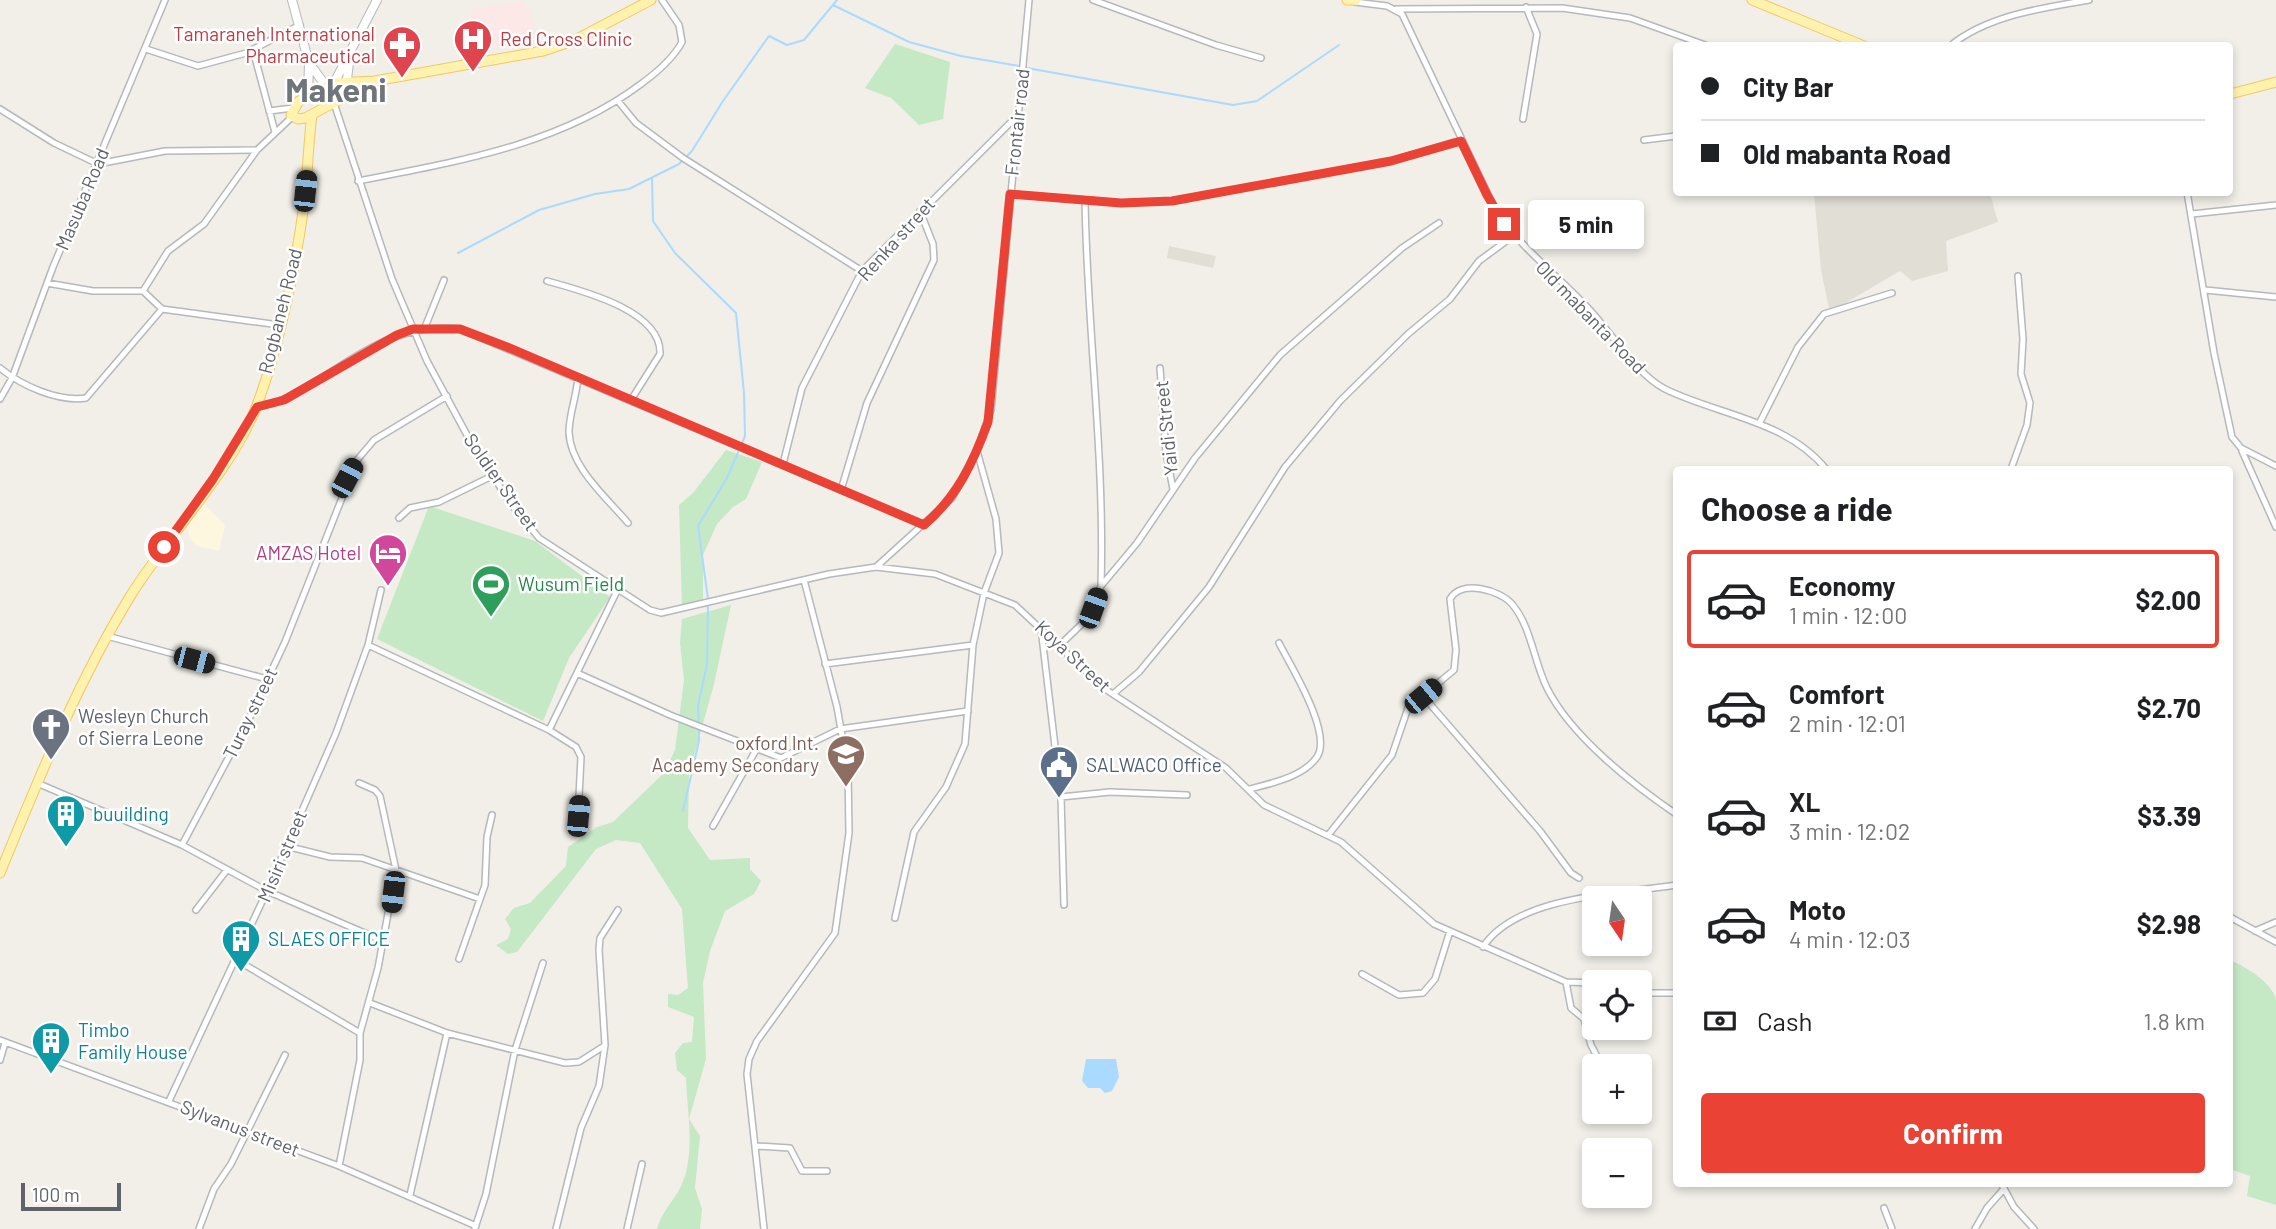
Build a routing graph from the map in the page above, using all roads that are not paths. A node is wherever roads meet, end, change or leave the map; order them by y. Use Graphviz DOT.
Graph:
graph roads {
  1 [pos="165,0"];
  2 [pos="292,0"];
  3 [pos="377,0"];
  4 [pos="662,0"];
  5 [pos="1029,0"];
  6 [pos="1093,0"];
  7 [pos="1752,0"];
  8 [pos="2089,0"];
  9 [pos="1353,1"];
  10 [pos="644,2"];
  11 [pos="2050,3"];
  12 [pos="1526,7"];
  13 [pos="1396,9"];
  14 [pos="300,25"];
  15 [pos="1697,42"];
  16 [pos="1854,42"];
  17 [pos="1956,42"];
  18 [pos="146,49"];
  19 [pos="253,50"];
  20 [pos="350,52"];
  21 [pos="1261,58"];
  22 [pos="309,63"];
  23 [pos="375,80"];
  24 [pos="348,81"];
  25 [pos="2276,82"];
  26 [pos="330,85"];
  27 [pos="2233,92"];
  28 [pos="308,95"];
  29 [pos="345,95"];
  30 [pos="618,101"];
  31 [pos="333,102"];
  32 [pos="0,110"];
  33 [pos="268,111"];
  34 [pos="294,115"];
  35 [pos="312,115"];
  36 [pos="339,115"];
  37 [pos="1017,116"];
  38 [pos="1523,119"];
  39 [pos="275,132"];
  40 [pos="1673,136"];
  41 [pos="1644,140"];
  42 [pos="1461,141"];
  43 [pos="308,143"];
  44 [pos="257,150"];
  45 [pos="97,163"];
  46 [pos="358,181"];
  47 [pos="1010,194"];
  48 [pos="2188,196"];
  49 [pos="1085,200"];
  50 [pos="2276,205"];
  51 [pos="920,211"];
  52 [pos="2192,214"];
  53 [pos="1439,223"];
  54 [pos="1513,236"];
  55 [pos="862,271"];
  56 [pos="2018,276"];
  57 [pos="444,280"];
  58 [pos="547,281"];
  59 [pos="47,283"];
  60 [pos="2204,290"];
  61 [pos="143,291"];
  62 [pos="1892,293"];
  63 [pos="2276,297"];
  64 [pos="162,309"];
  65 [pos="279,325"];
  66 [pos="425,327"];
  67 [pos="413,329"];
  68 [pos="0,368"];
  69 [pos="1160,368"];
  70 [pos="578,377"];
  71 [pos="12,378"];
  72 [pos="447,396"];
  73 [pos="0,399"];
  74 [pos="631,400"];
  75 [pos="257,407"];
  76 [pos="1759,424"];
  77 [pos="2241,448"];
  78 [pos="978,451"];
  79 [pos="783,464"];
  80 [pos="1823,466"];
  81 [pos="2012,466"];
  82 [pos="2276,466"];
  83 [pos="492,476"];
  84 [pos="1173,489"];
  85 [pos="841,490"];
  86 [pos="399,518"];
  87 [pos="628,523"];
  88 [pos="924,525"];
  89 [pos="2276,527"];
  90 [pos="876,567"];
  91 [pos="804,580"];
  92 [pos="1101,586"];
  93 [pos="380,590"];
  94 [pos="617,591"];
  95 [pos="984,593"];
  96 [pos="1041,628"];
  97 [pos="107,636"];
  98 [pos="1279,643"];
  99 [pos="368,645"];
  100 [pos="973,645"];
  101 [pos="1060,645"];
  102 [pos="825,664"];
  103 [pos="576,673"];
  104 [pos="267,679"];
  105 [pos="1113,694"];
  106 [pos="1423,696"];
  107 [pos="968,711"];
  108 [pos="840,729"];
  109 [pos="549,730"];
  110 [pos="756,750"];
  111 [pos="37,783"];
  112 [pos="359,783"];
  113 [pos="1250,789"];
  114 [pos="1187,795"];
  115 [pos="1061,797"];
  116 [pos="1673,812"];
  117 [pos="492,815"];
  118 [pos="578,816"];
  119 [pos="713,826"];
  120 [pos="1329,834"];
  121 [pos="182,845"];
  122 [pos="286,846"];
  123 [pos="396,870"];
  124 [pos="226,871"];
  125 [pos="0,873"];
  126 [pos="1579,878"];
  127 [pos="1673,885"];
  128 [pos="267,891"];
  129 [pos="480,899"];
  130 [pos="1064,905"];
  131 [pos="196,910"];
  132 [pos="618,910"];
  133 [pos="895,918"];
  134 [pos="2233,919"];
  135 [pos="2276,922"];
  136 [pos="1450,931"];
  137 [pos="2255,931"];
  138 [pos="381,940"];
  139 [pos="2276,942"];
  140 [pos="1483,947"];
  141 [pos="235,959"];
  142 [pos="459,960"];
  143 [pos="543,963"];
  144 [pos="1362,974"];
  145 [pos="1566,982"];
  146 [pos="1582,983"];
  147 [pos="1652,994"];
  148 [pos="1673,994"];
  149 [pos="370,1003"];
  150 [pos="360,1032"];
  151 [pos="447,1033"];
  152 [pos="3,1042"];
  153 [pos="605,1045"];
  154 [pos="515,1050"];
  155 [pos="1596,1054"];
  156 [pos="285,1055"];
  157 [pos="0,1060"];
  158 [pos="169,1101"];
  159 [pos="248,1132"];
  160 [pos="755,1146"];
  161 [pos="642,1164"];
  162 [pos="339,1166"];
  163 [pos="827,1171"];
  164 [pos="2001,1187"];
  165 [pos="2003,1187"];
  166 [pos="410,1195"];
  167 [pos="1884,1208"];
  168 [pos="475,1227"];
  169 [pos="199,1229"];
  170 [pos="556,1229"];
  171 [pos="627,1229"];
  172 [pos="764,1229"];
  173 [pos="1892,1229"];
  174 [pos="1975,1229"];
  175 [pos="2034,1229"];
  1 -- 18 [label="street, Masuba Road"];
  2 -- 14 [label="street"];
  3 -- 20 [label="street"];
  4 -- 30 [label="street"];
  5 -- 37 [label="street, Frontair road"];
  6 -- 21 [label="street"];
  7 -- 16 [label="main road"];
  8 -- 11 [label="street"];
  9 -- 13 [label="street"];
  10 -- 23 [label="main road"];
  11 -- 17 [label="street"];
  12 -- 13 [label="street"];
  12 -- 15 [label="street"];
  12 -- 38 [label="street"];
  13 -- 42 [label="street, Old mabanta Road"];
  14 -- 19 [label="street"];
  14 -- 22 [label="street"];
  18 -- 19 [label="street"];
  18 -- 45 [label="street, Masuba Road"];
  19 -- 33 [label="street"];
  20 -- 24 [label="street"];
  20 -- 26 [label="street"];
  22 -- 26 [label="street"];
  22 -- 28 [label="street"];
  23 -- 24 [label="main road"];
  23 -- 29 [label="main road"];
  24 -- 26 [label="main road"];
  24 -- 29 [label="street"];
  25 -- 27 [label="main road"];
  26 -- 28 [label="main road"];
  28 -- 34 [label="main road"];
  29 -- 31 [label="main road"];
  29 -- 36 [label="street"];
  30 -- 46 [label="street"];
  30 -- 55 [label="street"];
  31 -- 35 [label="main road"];
  31 -- 36 [label="street, Soldier Street"];
  32 -- 45 [label="street"];
  33 -- 34 [label="street"];
  33 -- 39 [label="street"];
  34 -- 35 [label="main road"];
  34 -- 39 [label="street"];
  34 -- 43 [label="main road"];
  35 -- 43 [label="main road, Rogbaneh Road"];
  36 -- 46 [label="street, Soldier Street"];
  37 -- 47 [label="street, Frontair road"];
  37 -- 51 [label="street, Renka street"];
  39 -- 44 [label="street"];
  40 -- 41 [label="street"];
  42 -- 49 [label="street"];
  42 -- 54 [label="street, Old mabanta Road"];
  43 -- 65 [label="main road, Rogbaneh Road"];
  44 -- 45 [label="street"];
  44 -- 61 [label="street"];
  45 -- 59 [label="street, Masuba Road"];
  46 -- 67 [label="street, Soldier Street"];
  47 -- 49 [label="street"];
  47 -- 78 [label="street, Frontair road"];
  48 -- 52 [label="street"];
  49 -- 92 [label="street"];
  50 -- 52 [label="street"];
  51 -- 55 [label="street, Renka street"];
  51 -- 85 [label="street"];
  52 -- 60 [label="street"];
  53 -- 84 [label="street"];
  54 -- 76 [label="street, Old mabanta Road"];
  54 -- 105 [label="street"];
  55 -- 79 [label="street, Renka street"];
  56 -- 81 [label="street"];
  57 -- 66 [label="street"];
  58 -- 74 [label="street"];
  59 -- 61 [label="street"];
  59 -- 71 [label="street, Masuba Road"];
  60 -- 63 [label="street"];
  60 -- 77 [label="street"];
  61 -- 64 [label="street"];
  62 -- 76 [label="street"];
  64 -- 65 [label="street"];
  64 -- 71 [label="street"];
  65 -- 75 [label="main road, Rogbaneh Road"];
  66 -- 67 [label="street"];
  66 -- 70 [label="street"];
  67 -- 72 [label="street, Soldier Street"];
  67 -- 75 [label="street"];
  68 -- 71 [label="street"];
  69 -- 84 [label="street, Yaidi Street"];
  70 -- 74 [label="street"];
  70 -- 87 [label="street"];
  71 -- 73 [label="street, Masuba Road"];
  72 -- 83 [label="street, Soldier Street"];
  72 -- 104 [label="street, Turay street"];
  74 -- 79 [label="street"];
  75 -- 97 [label="main road, Rogbaneh Road"];
  76 -- 80 [label="street, Old mabanta Road"];
  77 -- 82 [label="street"];
  77 -- 89 [label="street"];
  78 -- 88 [label="street"];
  78 -- 95 [label="street"];
  79 -- 85 [label="street"];
  83 -- 86 [label="street"];
  83 -- 94 [label="street, Soldier Street"];
  84 -- 92 [label="street"];
  85 -- 88 [label="street"];
  88 -- 90 [label="street"];
  90 -- 91 [label="street, Soldier Street"];
  90 -- 95 [label="street, Koya Street"];
  91 -- 94 [label="street, Soldier Street"];
  91 -- 102 [label="street"];
  92 -- 101 [label="street"];
  93 -- 99 [label="street, Misiri street"];
  94 -- 103 [label="street"];
  95 -- 96 [label="street, Koya Street"];
  95 -- 100 [label="street"];
  96 -- 101 [label="street, Koya Street"];
  96 -- 115 [label="street"];
  97 -- 104 [label="street"];
  97 -- 111 [label="main road, Rogbaneh Road"];
  98 -- 113 [label="street"];
  99 -- 109 [label="street"];
  99 -- 122 [label="street, Misiri street"];
  100 -- 102 [label="street"];
  100 -- 107 [label="street"];
  101 -- 105 [label="street, Koya Street"];
  102 -- 108 [label="street"];
  103 -- 109 [label="street"];
  103 -- 110 [label="street"];
  104 -- 121 [label="street, Turay street"];
  105 -- 113 [label="street, Koya Street"];
  106 -- 116 [label="street"];
  106 -- 120 [label="street"];
  106 -- 126 [label="street"];
  107 -- 108 [label="street"];
  107 -- 133 [label="street"];
  108 -- 110 [label="street"];
  108 -- 160 [label="street"];
  109 -- 118 [label="street"];
  110 -- 119 [label="street"];
  111 -- 121 [label="street"];
  111 -- 125 [label="main road, Rogbaneh Road"];
  112 -- 123 [label="street"];
  113 -- 120 [label="street, Koya Street"];
  114 -- 115 [label="street"];
  115 -- 130 [label="street"];
  117 -- 129 [label="street"];
  120 -- 136 [label="street, Koya Street"];
  121 -- 124 [label="street"];
  122 -- 123 [label="street"];
  122 -- 128 [label="street, Misiri street"];
  123 -- 129 [label="street"];
  123 -- 138 [label="street"];
  124 -- 128 [label="street"];
  124 -- 131 [label="street"];
  127 -- 140 [label="street"];
  128 -- 138 [label="street"];
  128 -- 141 [label="street, Misiri street"];
  129 -- 142 [label="street"];
  132 -- 153 [label="street"];
  134 -- 137 [label="street"];
  135 -- 137 [label="street"];
  136 -- 140 [label="street, Koya Street"];
  136 -- 144 [label="street"];
  137 -- 139 [label="street"];
  138 -- 149 [label="street"];
  140 -- 145 [label="street, Koya Street"];
  141 -- 150 [label="street"];
  141 -- 158 [label="street, Misiri street"];
  143 -- 154 [label="street"];
  145 -- 146 [label="street"];
  145 -- 155 [label="street"];
  147 -- 148 [label="street"];
  149 -- 150 [label="street"];
  149 -- 151 [label="street"];
  150 -- 162 [label="street"];
  151 -- 154 [label="street"];
  151 -- 166 [label="street"];
  152 -- 157 [label="street"];
  152 -- 158 [label="street, Sylvanus street"];
  153 -- 154 [label="street"];
  153 -- 170 [label="street"];
  154 -- 168 [label="street"];
  156 -- 159 [label="street"];
  158 -- 159 [label="street, Sylvanus street"];
  159 -- 162 [label="street, Sylvanus street"];
  159 -- 169 [label="street"];
  160 -- 163 [label="street"];
  160 -- 172 [label="street"];
  161 -- 171 [label="street"];
  162 -- 166 [label="street, Sylvanus street"];
  164 -- 174 [label="street"];
  165 -- 175 [label="street"];
  166 -- 168 [label="street, Sylvanus street"];
  167 -- 173 [label="street"];
}
